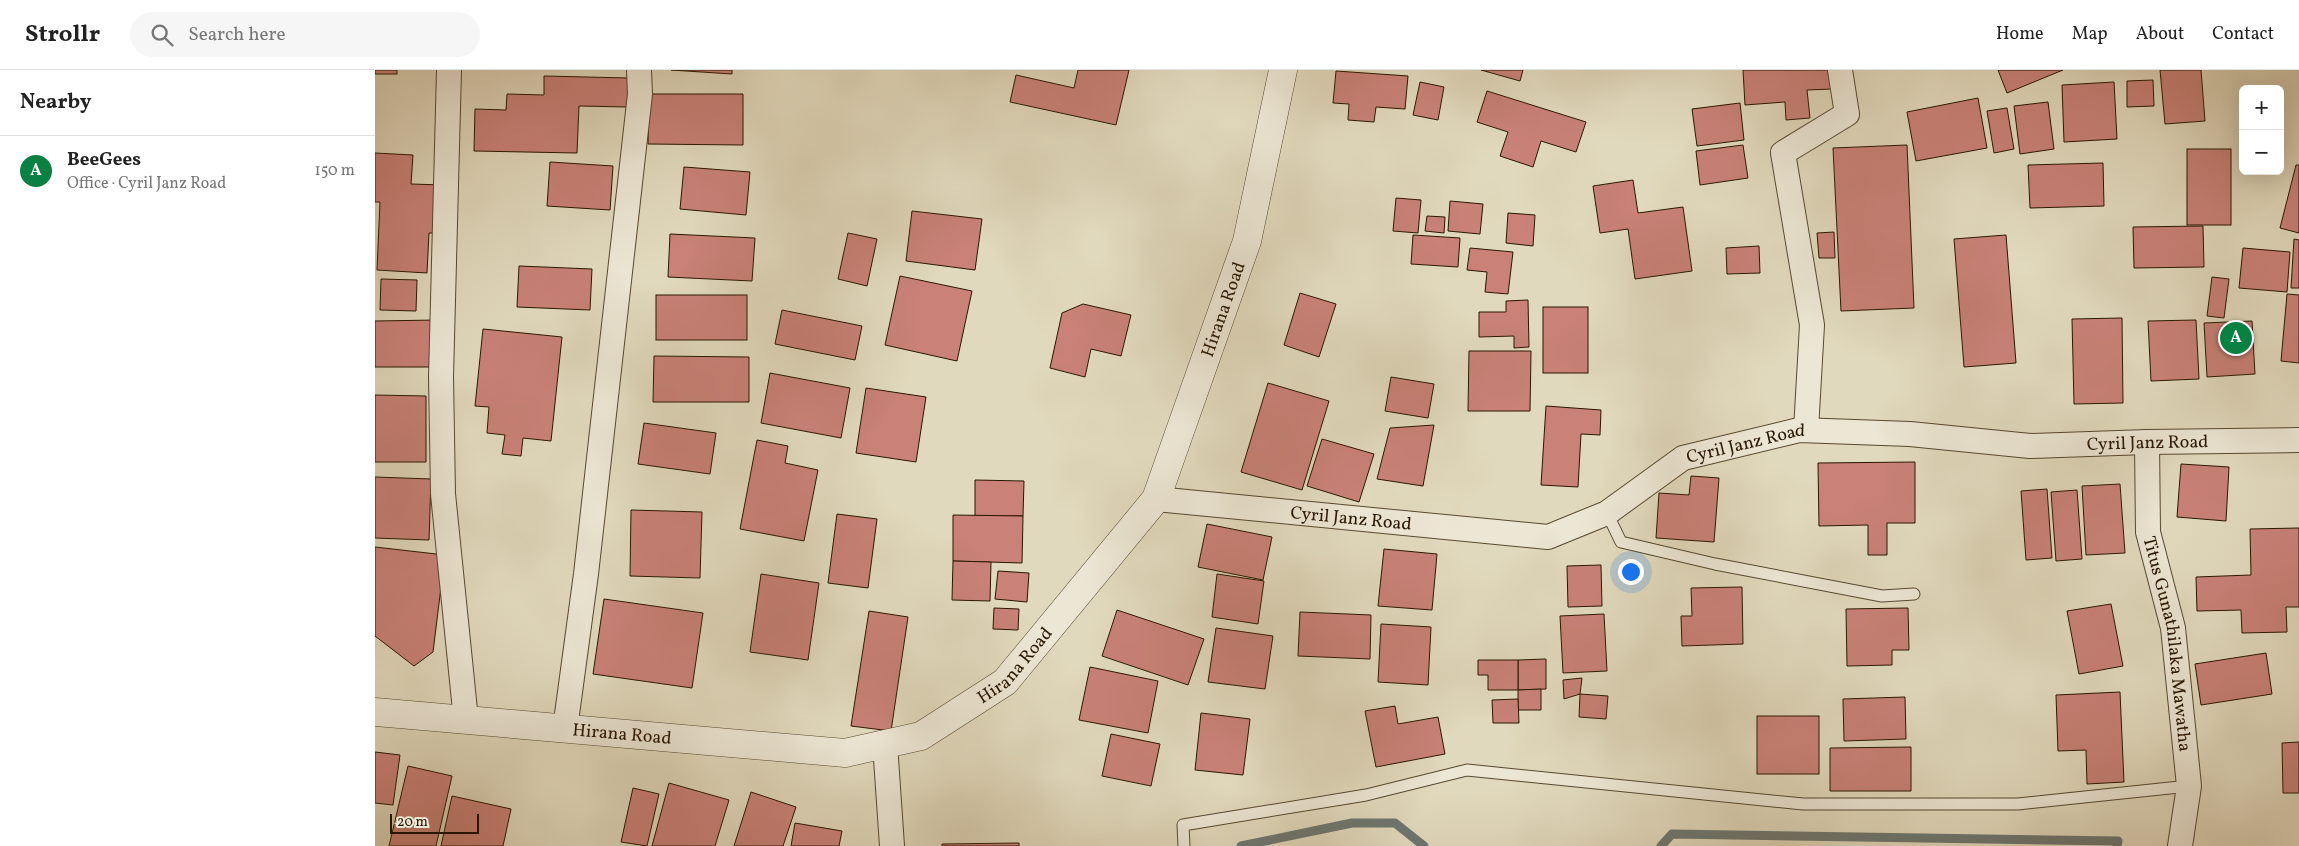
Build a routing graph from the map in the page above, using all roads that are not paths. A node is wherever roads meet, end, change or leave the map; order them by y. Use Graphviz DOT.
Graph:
graph roads {
  1 [pos="449,70"];
  2 [pos="639,70"];
  3 [pos="1283,70"];
  4 [pos="1839,70"];
  5 [pos="1806,430"];
  6 [pos="2299,440"];
  7 [pos="2147,442"];
  8 [pos="1156,499"];
  9 [pos="1607,513"];
  10 [pos="1914,594"];
  11 [pos="375,712"];
  12 [pos="466,720"];
  13 [pos="565,728"];
  14 [pos="885,744"];
  15 [pos="2189,786"];
  16 [pos="892,846"];
  17 [pos="1183,846"];
  18 [pos="2180,846"];
  1 -- 12 [label="street"];
  2 -- 13 [label="street"];
  3 -- 8 [label="street, Hirana Road"];
  4 -- 5 [label="street"];
  5 -- 7 [label="street, Cyril Janz Road"];
  5 -- 9 [label="street, Cyril Janz Road"];
  6 -- 7 [label="street, Cyril Janz Road"];
  7 -- 15 [label="street, Titus Gunathilaka Mawatha"];
  8 -- 9 [label="street, Cyril Janz Road"];
  8 -- 14 [label="street, Hirana Road"];
  9 -- 10 [label="lane"];
  11 -- 12 [label="street, Hirana Road"];
  12 -- 13 [label="street, Hirana Road"];
  13 -- 14 [label="street, Hirana Road"];
  14 -- 16 [label="street"];
  15 -- 17 [label="lane"];
  15 -- 18 [label="street, Titus Gunathilaka Mawatha"];
}
